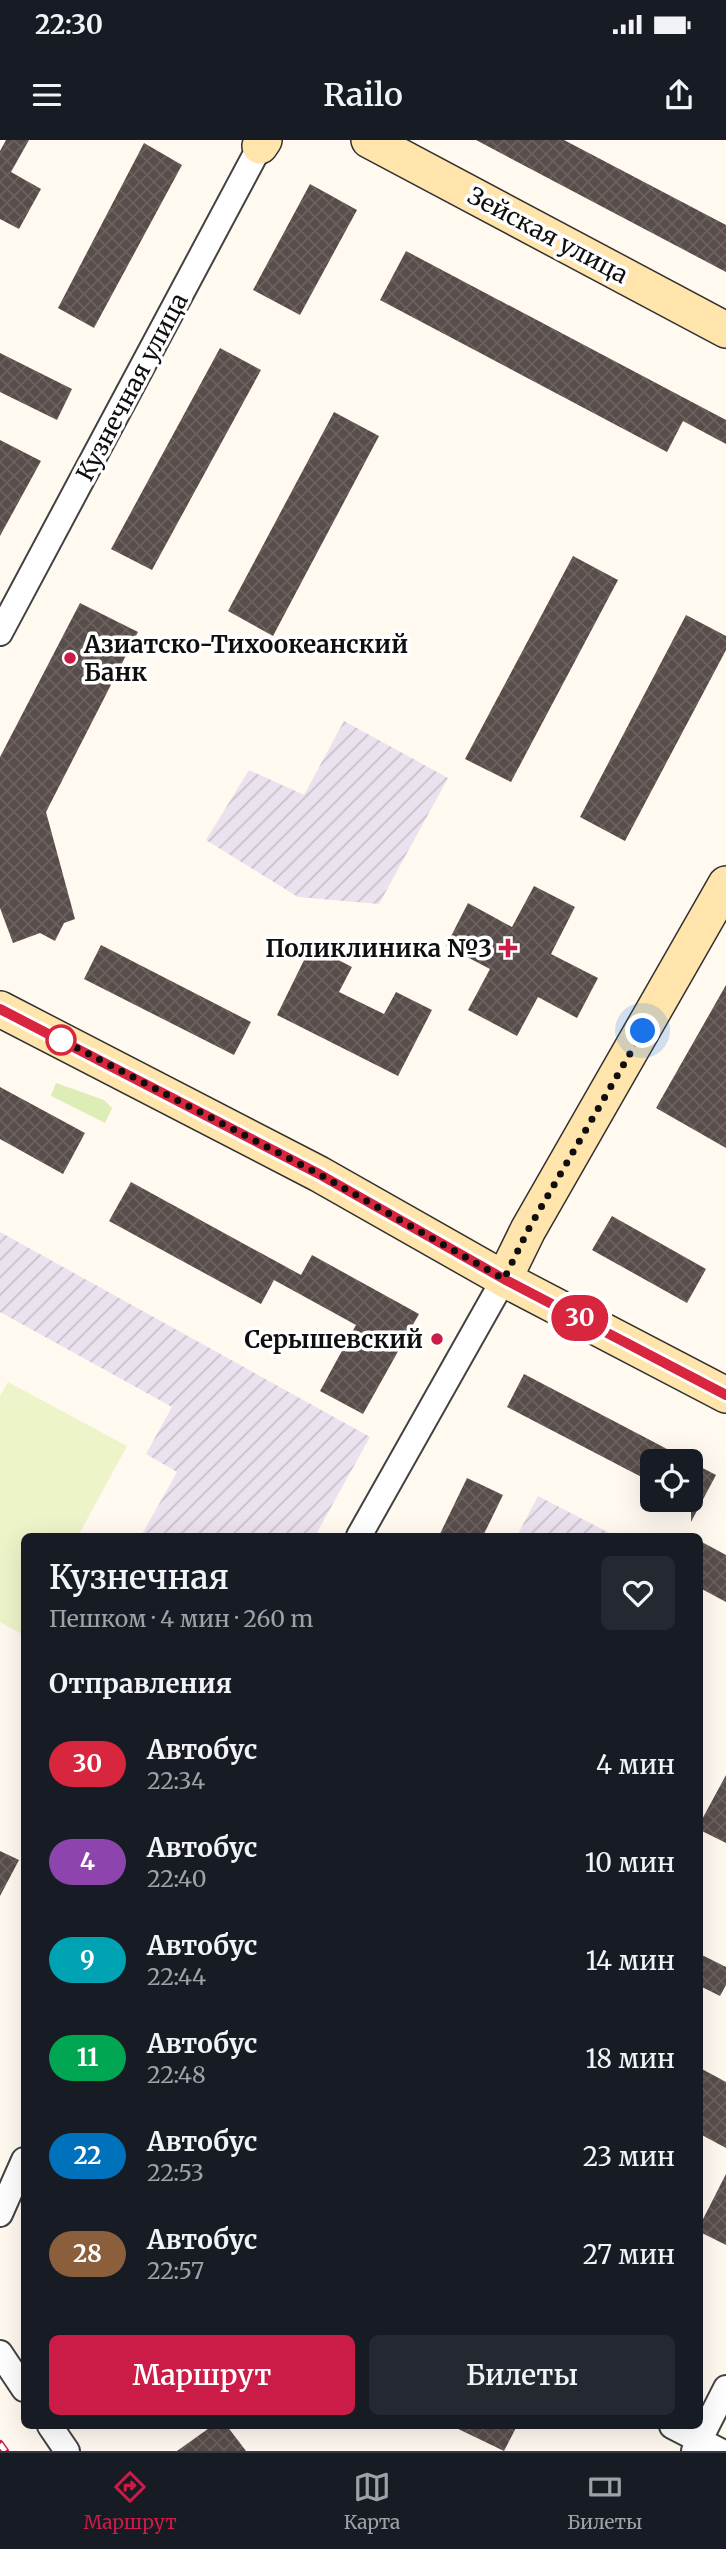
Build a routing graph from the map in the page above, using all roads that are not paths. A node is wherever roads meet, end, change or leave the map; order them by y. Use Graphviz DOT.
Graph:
graph roads {
  1 [pos="369,140"];
  2 [pos="262,143"];
  3 [pos="726,330"];
  4 [pos="0,634"];
  5 [pos="726,884"];
  6 [pos="0,1009"];
  7 [pos="504,1279"];
  8 [pos="726,1395"];
  9 [pos="361,1533"];
  10 [pos="21,2167"];
  11 [pos="0,2214"];
  12 [pos="0,2353"];
  13 [pos="21,2384"];
  14 [pos="726,2388"];
  15 [pos="52,2429"];
  16 [pos="676,2429"];
  17 [pos="705,2448"];
  18 [pos="67,2451"];
  1 -- 3 [label="main road, Зейская улица"];
  2 -- 4 [label="street, Кузнечная улица"];
  5 -- 7 [label="main road"];
  6 -- 7 [label="main road"];
  7 -- 8 [label="main road"];
  7 -- 9 [label="street"];
  10 -- 11 [label="street"];
  12 -- 13 [label="street"];
  14 -- 17 [label="street"];
  15 -- 18 [label="street"];
  16 -- 17 [label="street"];
}
